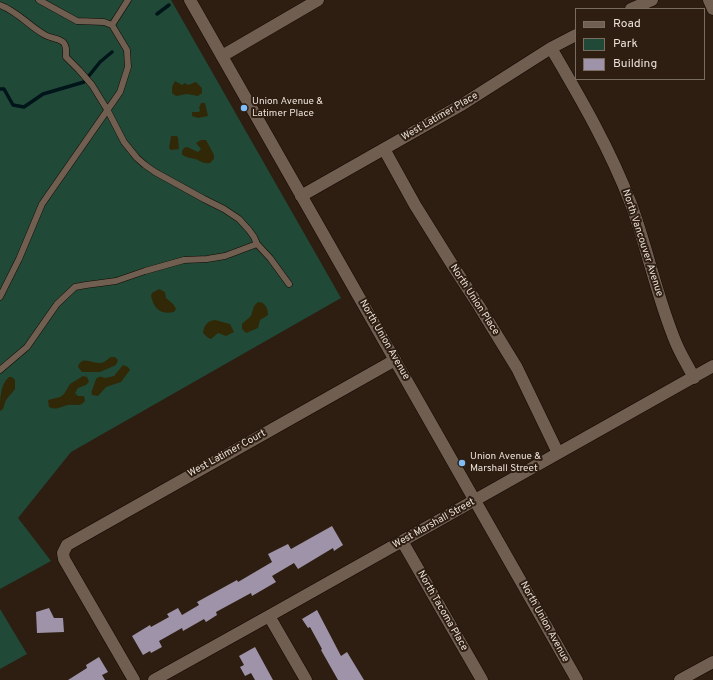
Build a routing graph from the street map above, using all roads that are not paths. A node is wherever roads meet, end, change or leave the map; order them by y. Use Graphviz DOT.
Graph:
graph roads {
  1 [pos="39,0"];
  2 [pos="128,0"];
  3 [pos="190,0"];
  4 [pos="318,0"];
  5 [pos="652,0"];
  6 [pos="709,0"];
  7 [pos="301,4"];
  8 [pos="0,5"];
  9 [pos="632,8"];
  10 [pos="713,9"];
  11 [pos="112,25"];
  12 [pos="575,36"];
  13 [pos="551,48"];
  14 [pos="222,56"];
  15 [pos="108,111"];
  16 [pos="384,149"];
  17 [pos="301,196"];
  18 [pos="257,244"];
  19 [pos="289,284"];
  20 [pos="0,297"];
  21 [pos="395,360"];
  22 [pos="713,366"];
  23 [pos="0,370"];
  24 [pos="694,378"];
  25 [pos="558,453"];
  26 [pos="475,501"];
  27 [pos="402,542"];
  28 [pos="269,616"];
  29 [pos="713,662"];
  30 [pos="134,680"];
  31 [pos="154,680"];
  32 [pos="306,680"];
  33 [pos="482,680"];
  34 [pos="577,680"];
  35 [pos="680,680"];
  1 -- 11 [label="lane"];
  2 -- 11 [label="lane"];
  3 -- 14 [label="street, North Union Avenue"];
  4 -- 7 [label="street"];
  5 -- 9 [label="street"];
  6 -- 10 [label="street"];
  7 -- 14 [label="street"];
  8 -- 15 [label="lane"];
  11 -- 15 [label="lane"];
  12 -- 13 [label="street, West Latimer Place"];
  13 -- 16 [label="street, West Latimer Place"];
  13 -- 24 [label="street, North Vancouver Avenue"];
  14 -- 17 [label="street, North Union Avenue"];
  15 -- 18 [label="lane"];
  15 -- 20 [label="lane"];
  16 -- 17 [label="street, West Latimer Place"];
  16 -- 25 [label="street, North Union Place"];
  17 -- 21 [label="street, North Union Avenue"];
  18 -- 19 [label="lane"];
  18 -- 23 [label="lane"];
  21 -- 26 [label="street, North Union Avenue"];
  21 -- 30 [label="street, West Latimer Court"];
  22 -- 24 [label="street, West Marshall Street"];
  24 -- 25 [label="street, West Marshall Street"];
  25 -- 26 [label="street, West Marshall Street"];
  26 -- 27 [label="street, West Marshall Street"];
  26 -- 34 [label="street, North Union Avenue"];
  27 -- 28 [label="street, West Marshall Street"];
  27 -- 33 [label="street, North Tacoma Place"];
  28 -- 31 [label="street, West Marshall Street"];
  28 -- 32 [label="street"];
  29 -- 35 [label="street"];
}
